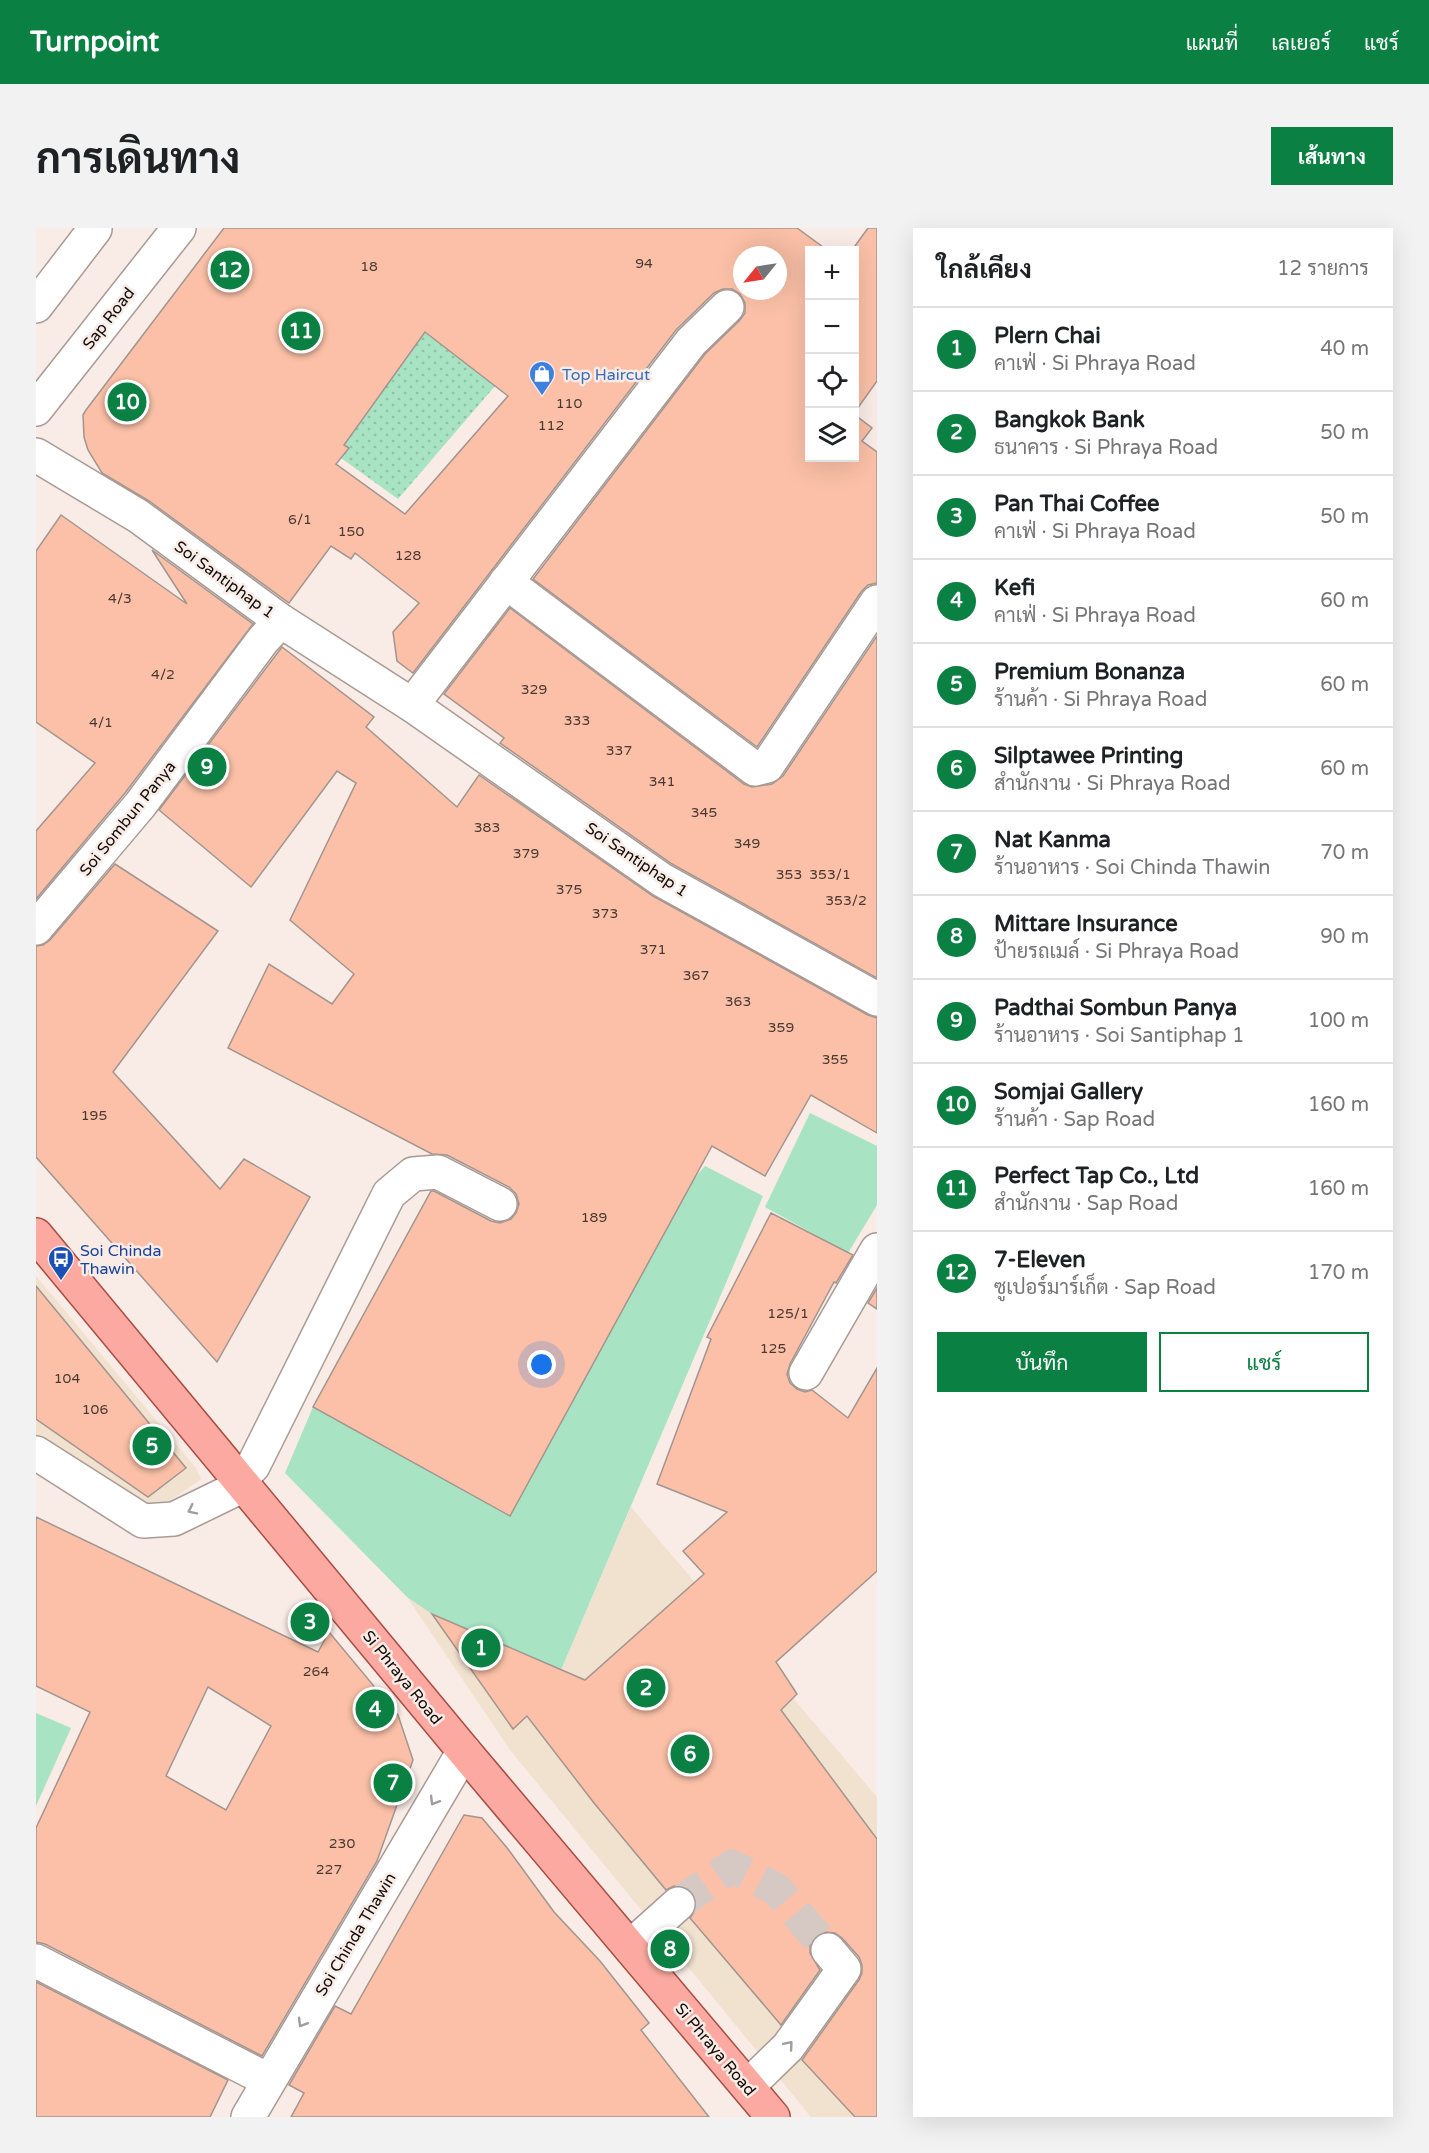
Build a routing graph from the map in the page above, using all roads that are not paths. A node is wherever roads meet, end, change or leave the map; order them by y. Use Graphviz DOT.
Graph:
graph roads {
  1 [pos="179,228"];
  2 [pos="95,229"];
  3 [pos="36,306"];
  4 [pos="727,307"];
  5 [pos="36,409"];
  6 [pos="36,455"];
  7 [pos="506,582"];
  8 [pos="877,602"];
  9 [pos="281,621"];
  10 [pos="412,705"];
  11 [pos="36,928"];
  12 [pos="875,994"];
  13 [pos="500,1204"];
  14 [pos="36,1235"];
  15 [pos="877,1250"];
  16 [pos="806,1373"];
  17 [pos="36,1454"];
  18 [pos="242,1482"];
  19 [pos="464,1751"];
  20 [pos="678,1904"];
  21 [pos="630,1947"];
  22 [pos="828,1950"];
  23 [pos="36,1961"];
  24 [pos="268,2080"];
  25 [pos="748,2086"];
  26 [pos="248,2117"];
  27 [pos="773,2117"];
  1 -- 5 [label="street, Sap Road"];
  2 -- 3 [label="street"];
  4 -- 7 [label="street"];
  6 -- 9 [label="street, Soi Santiphap 1"];
  7 -- 8 [label="street"];
  7 -- 10 [label="street"];
  9 -- 10 [label="street, Soi Santiphap 1"];
  9 -- 11 [label="street, Soi Sombun Panya"];
  10 -- 12 [label="street, Soi Santiphap 1"];
  13 -- 18 [label="street"];
  14 -- 18 [label="main road, Si Phraya Road"];
  15 -- 16 [label="street"];
  18 -- 17 [label="street, one-way"];
  18 -- 19 [label="main road, Si Phraya Road"];
  19 -- 21 [label="main road, Si Phraya Road"];
  19 -- 24 [label="street, Soi Chinda Thawin, one-way"];
  20 -- 21 [label="street"];
  21 -- 25 [label="main road, Si Phraya Road"];
  25 -- 22 [label="street, one-way"];
  23 -- 24 [label="street"];
  24 -- 26 [label="street, Soi Chinda Thawin"];
  25 -- 27 [label="main road, Si Phraya Road"];
}
